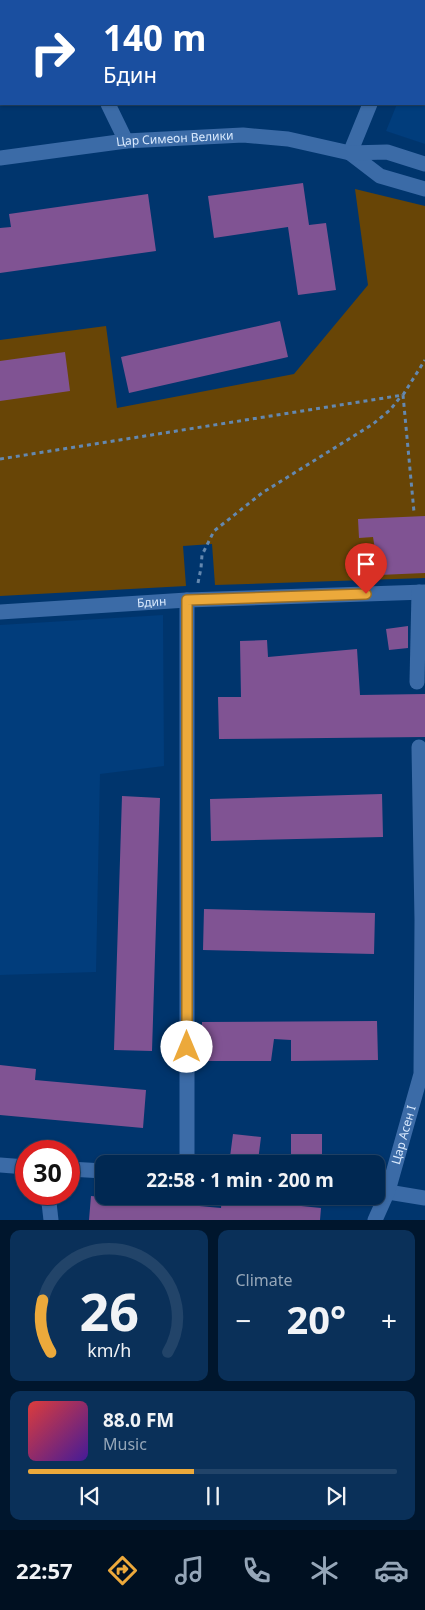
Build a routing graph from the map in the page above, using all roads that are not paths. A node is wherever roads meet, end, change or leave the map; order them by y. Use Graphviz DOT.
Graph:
graph roads {
  1 [pos="108,105"];
  2 [pos="370,105"];
  3 [pos="126,140"];
  4 [pos="350,153"];
  5 [pos="0,158"];
  6 [pos="425,164"];
  7 [pos="425,189"];
  8 [pos="422,592"];
  9 [pos="187,600"];
  10 [pos="0,612"];
  11 [pos="417,682"];
  12 [pos="419,747"];
  13 [pos="423,1074"];
  14 [pos="187,1155"];
  15 [pos="0,1165"];
  16 [pos="15,1166"];
  17 [pos="80,1170"];
  18 [pos="95,1170"];
  19 [pos="385,1182"];
  20 [pos="385,1191"];
  21 [pos="425,1198"];
  22 [pos="49,1205"];
  23 [pos="378,1205"];
  24 [pos="51,1220"];
  25 [pos="374,1220"];
  1 -- 3 [label="street"];
  2 -- 4 [label="street"];
  3 -- 4 [label="street, Цар Симеон Велики"];
  3 -- 5 [label="street, Цар Симеон Велики"];
  4 -- 6 [label="street, Цар Симеон Велики"];
  4 -- 7 [label="street, Цар Симеон Велики"];
  8 -- 9 [label="street, Бдин"];
  8 -- 11 [label="street"];
  9 -- 10 [label="street, Бдин"];
  9 -- 14 [label="street"];
  12 -- 13 [label="street, Цар Асен I"];
  13 -- 19 [label="street, Цар Асен I"];
  15 -- 16 [label="street"];
  17 -- 18 [label="street"];
  20 -- 21 [label="street"];
  22 -- 24 [label="street"];
  23 -- 25 [label="street, Цар Асен I"];
}
